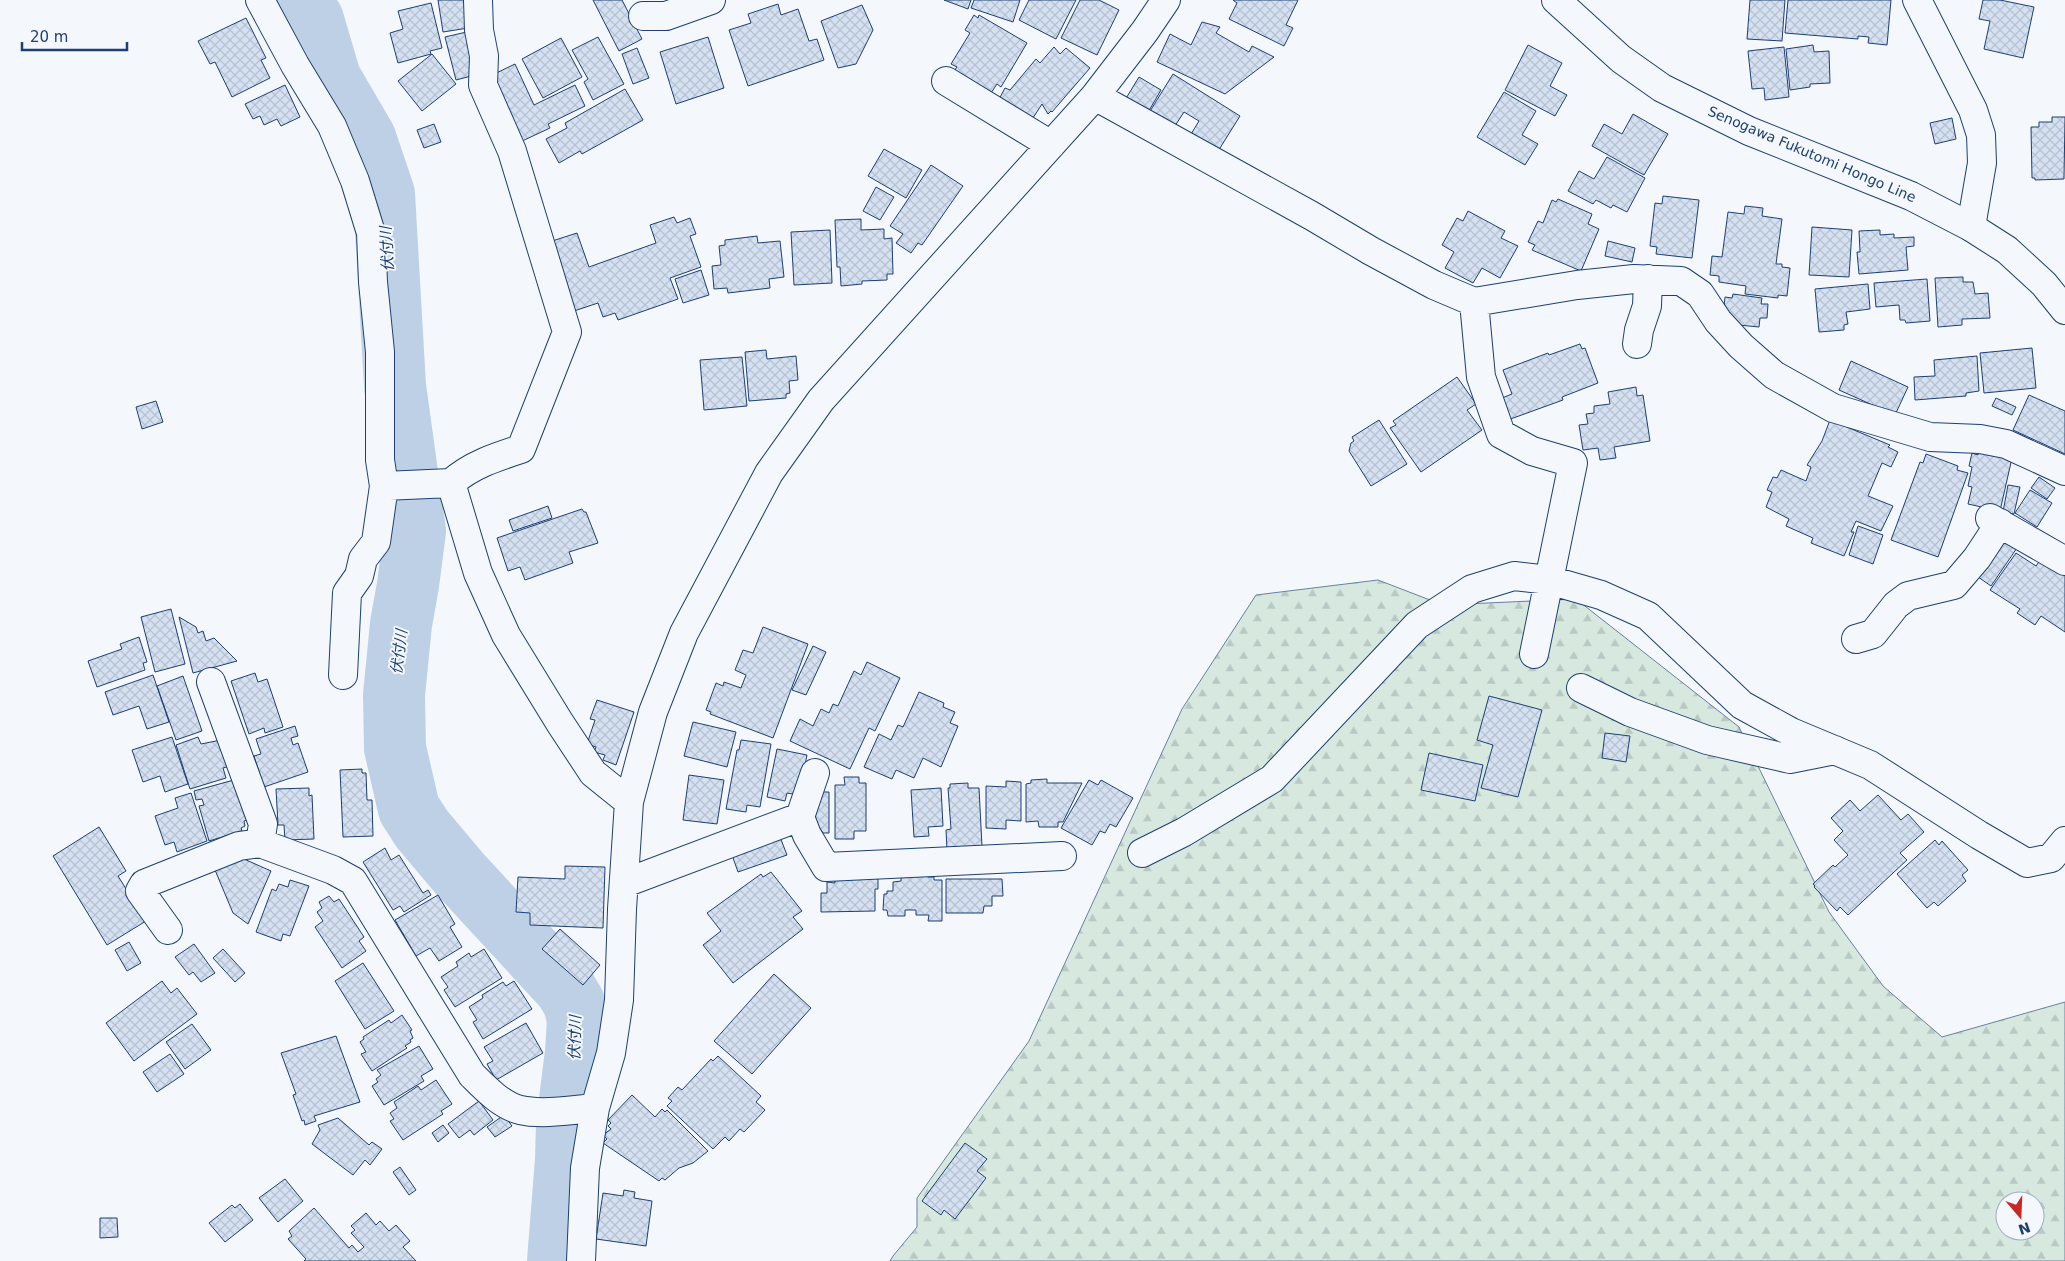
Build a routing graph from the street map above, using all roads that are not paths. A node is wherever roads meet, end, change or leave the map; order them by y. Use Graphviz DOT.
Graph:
graph roads {
  1 [pos="260,0"];
  2 [pos="478,0"];
  3 [pos="711,0"];
  4 [pos="1166,0"];
  5 [pos="1556,0"];
  6 [pos="1917,0"];
  7 [pos="643,16"];
  8 [pos="946,81"];
  9 [pos="1095,96"];
  10 [pos="1051,145"];
  11 [pos="1972,227"];
  12 [pos="1648,280"];
  13 [pos="1474,302"];
  14 [pos="2065,310"];
  15 [pos="1638,344"];
  16 [pos="2065,471"];
  17 [pos="450,483"];
  18 [pos="385,486"];
  19 [pos="2065,561"];
  20 [pos="1550,580"];
  21 [pos="1856,639"];
  22 [pos="1534,654"];
  23 [pos="342,675"];
  24 [pos="212,682"];
  25 [pos="1581,688"];
  26 [pos="1835,750"];
  27 [pos="815,773"];
  28 [pos="630,802"];
  29 [pos="800,817"];
  30 [pos="2065,841"];
  31 [pos="260,843"];
  32 [pos="1142,853"];
  33 [pos="1062,856"];
  34 [pos="625,883"];
  35 [pos="168,930"];
  36 [pos="595,1108"];
  37 [pos="581,1261"];
  1 -- 18 [label="street"];
  2 -- 17 [label="street"];
  3 -- 7 [label="street"];
  4 -- 9 [label="street"];
  5 -- 11 [label="street, Senogawa Fukutomi Hongo Line"];
  6 -- 11 [label="street"];
  8 -- 10 [label="street"];
  9 -- 10 [label="street"];
  9 -- 13 [label="street"];
  10 -- 28 [label="street"];
  11 -- 14 [label="street, Senogawa Fukutomi Hongo Line"];
  12 -- 13 [label="street"];
  12 -- 15 [label="street"];
  12 -- 16 [label="street"];
  13 -- 20 [label="street"];
  17 -- 18 [label="street"];
  17 -- 28 [label="street"];
  18 -- 23 [label="street"];
  19 -- 21 [label="street"];
  20 -- 22 [label="street"];
  20 -- 26 [label="street"];
  20 -- 32 [label="street"];
  24 -- 31 [label="street"];
  25 -- 26 [label="street"];
  26 -- 30 [label="street"];
  27 -- 29 [label="street"];
  28 -- 34 [label="street"];
  29 -- 33 [label="street"];
  29 -- 34 [label="street"];
  31 -- 35 [label="street"];
  31 -- 36 [label="street"];
  34 -- 36 [label="street"];
  36 -- 37 [label="street"];
}
